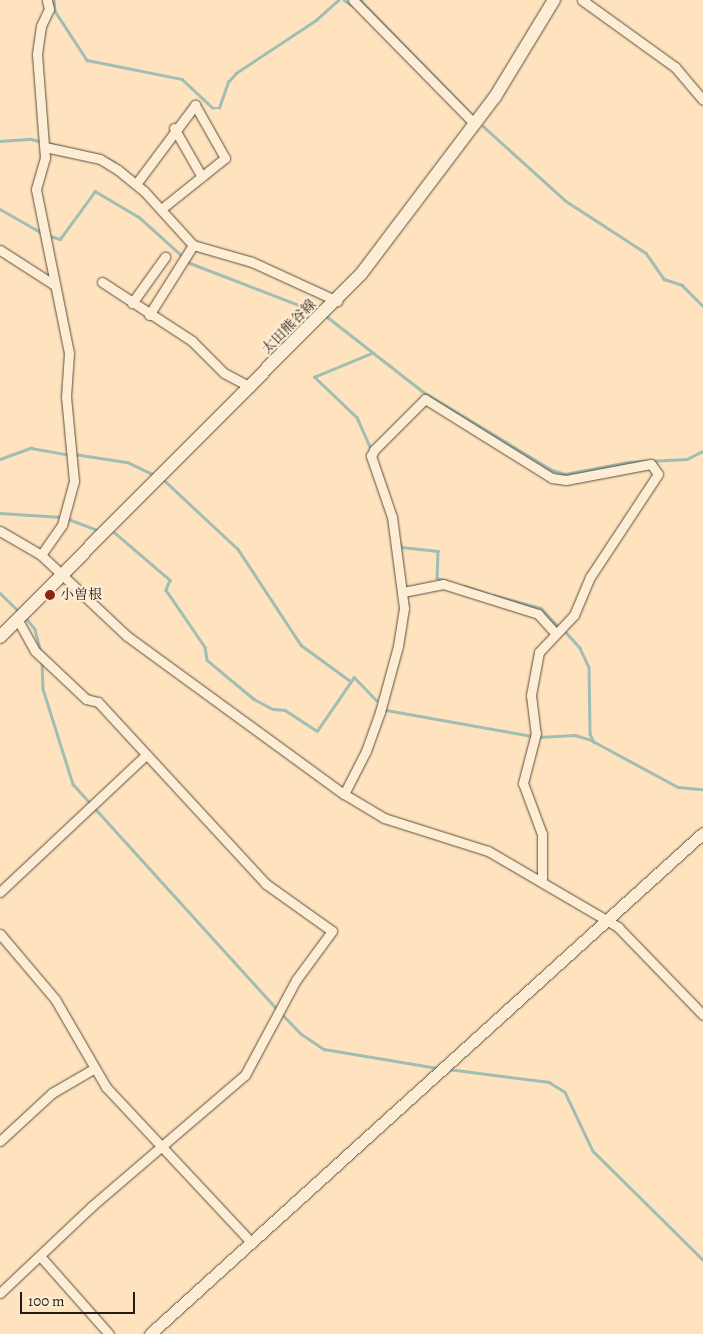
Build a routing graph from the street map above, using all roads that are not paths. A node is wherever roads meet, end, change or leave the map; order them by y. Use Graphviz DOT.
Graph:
graph roads {
  1 [pos="47,0"];
  2 [pos="353,0"];
  3 [pos="554,0"];
  4 [pos="582,0"];
  5 [pos="703,100"];
  6 [pos="475,124"];
  7 [pos="174,128"];
  8 [pos="45,143"];
  9 [pos="202,177"];
  10 [pos="136,184"];
  11 [pos="162,209"];
  12 [pos="193,245"];
  13 [pos="0,250"];
  14 [pos="165,257"];
  15 [pos="102,282"];
  16 [pos="53,284"];
  17 [pos="337,301"];
  18 [pos="132,303"];
  19 [pos="149,315"];
  20 [pos="250,387"];
  21 [pos="0,531"];
  22 [pos="41,555"];
  23 [pos="63,574"];
  24 [pos="403,592"];
  25 [pos="21,616"];
  26 [pos="555,632"];
  27 [pos="0,637"];
  28 [pos="146,755"];
  29 [pos="344,794"];
  30 [pos="703,833"];
  31 [pos="542,882"];
  32 [pos="0,892"];
  33 [pos="606,921"];
  34 [pos="0,934"];
  35 [pos="703,1015"];
  36 [pos="94,1069"];
  37 [pos="0,1141"];
  38 [pos="159,1148"];
  39 [pos="251,1242"];
  40 [pos="40,1256"];
  41 [pos="0,1293"];
  42 [pos="109,1334"];
  43 [pos="150,1334"];
  1 -- 8 [label="street"];
  2 -- 6 [label="street"];
  3 -- 6 [label="main road, 太田熊谷線"];
  4 -- 5 [label="street"];
  6 -- 17 [label="main road, 太田熊谷線"];
  7 -- 9 [label="street"];
  7 -- 9 [label="street"];
  7 -- 10 [label="street"];
  8 -- 10 [label="street"];
  8 -- 16 [label="street"];
  9 -- 11 [label="street"];
  10 -- 11 [label="street"];
  11 -- 12 [label="street"];
  12 -- 17 [label="street"];
  12 -- 19 [label="street"];
  13 -- 16 [label="street"];
  14 -- 18 [label="street"];
  15 -- 18 [label="street"];
  16 -- 22 [label="street"];
  17 -- 20 [label="main road, 太田熊谷線"];
  18 -- 19 [label="street"];
  19 -- 20 [label="street"];
  20 -- 23 [label="main road, 太田熊谷線"];
  21 -- 22 [label="street"];
  22 -- 23 [label="street"];
  23 -- 25 [label="main road, 太田熊谷線"];
  23 -- 29 [label="street"];
  24 -- 26 [label="street"];
  24 -- 26 [label="street"];
  24 -- 29 [label="street"];
  25 -- 27 [label="main road, 太田熊谷線"];
  25 -- 28 [label="street"];
  26 -- 31 [label="street"];
  28 -- 32 [label="street"];
  28 -- 38 [label="street"];
  29 -- 31 [label="street"];
  30 -- 33 [label="street"];
  31 -- 33 [label="street"];
  33 -- 35 [label="street"];
  33 -- 39 [label="street"];
  34 -- 36 [label="street"];
  36 -- 37 [label="street"];
  36 -- 38 [label="street"];
  38 -- 39 [label="street"];
  38 -- 40 [label="street"];
  39 -- 43 [label="street"];
  40 -- 41 [label="street"];
  40 -- 42 [label="street"];
}
